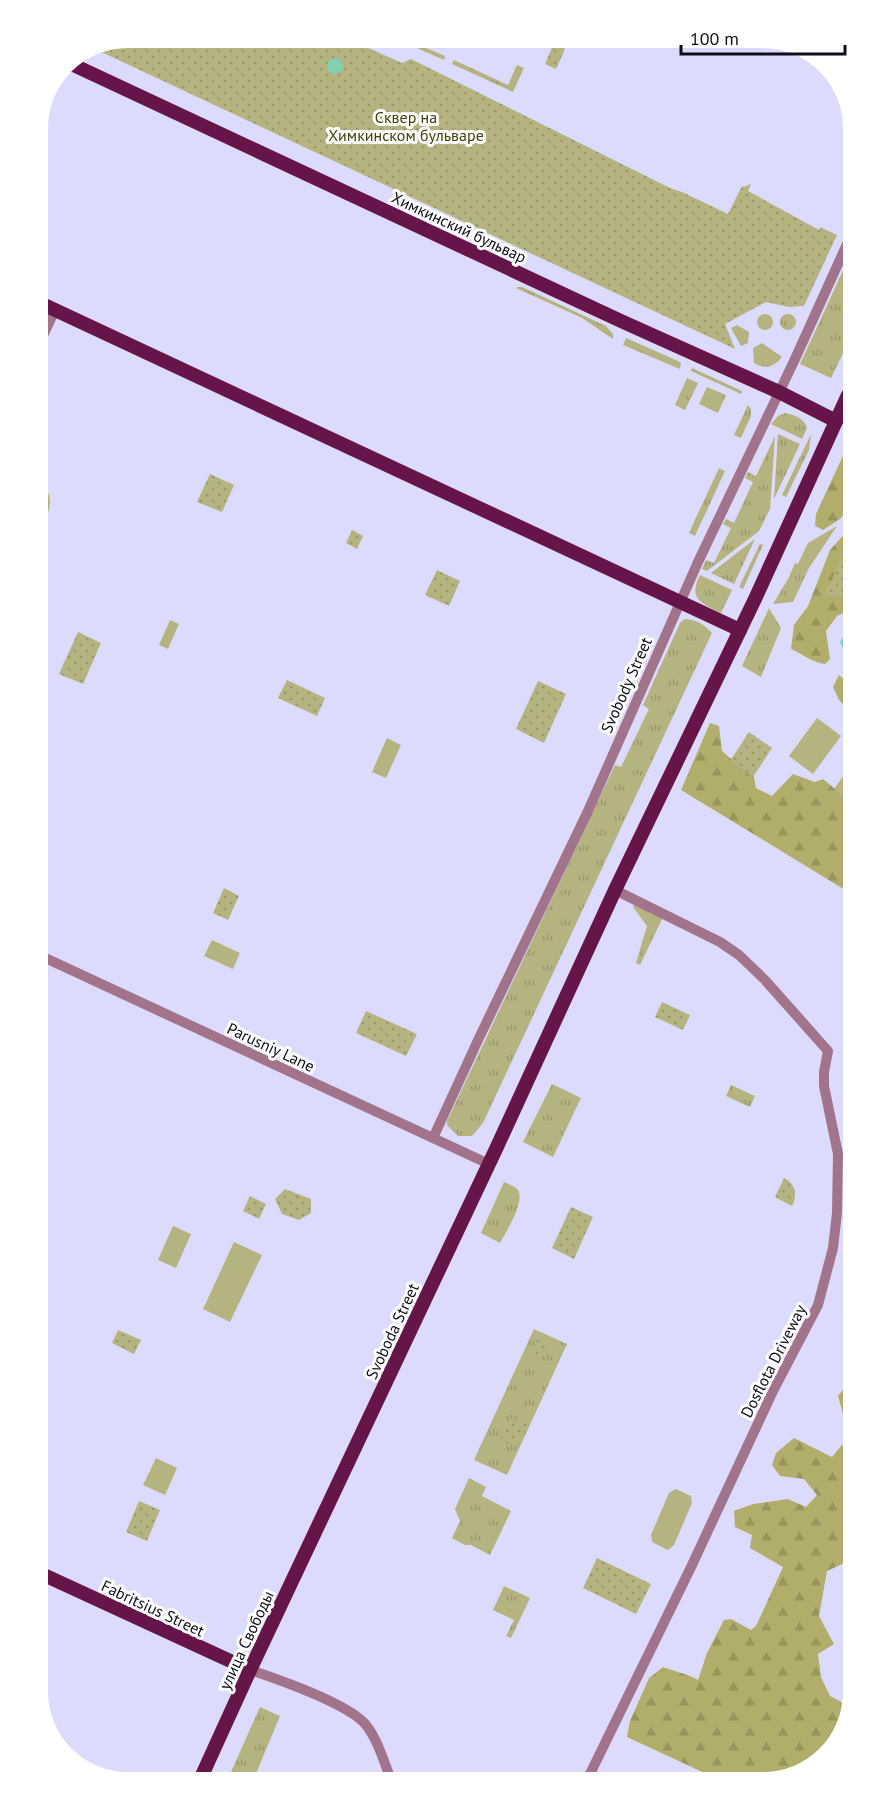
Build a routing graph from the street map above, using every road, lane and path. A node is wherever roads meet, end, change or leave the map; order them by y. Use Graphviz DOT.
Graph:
graph roads {
  1 [pos="77,66"];
  2 [pos="843,253"];
  3 [pos="48,307"];
  4 [pos="55,310"];
  5 [pos="48,325"];
  6 [pos="779,392"];
  7 [pos="843,406"];
  8 [pos="836,421"];
  9 [pos="680,602"];
  10 [pos="740,630"];
  11 [pos="615,890"];
  12 [pos="48,959"];
  13 [pos="433,1138"];
  14 [pos="489,1164"];
  15 [pos="48,1577"];
  16 [pos="250,1670"];
  17 [pos="204,1772"];
  18 [pos="388,1772"];
  19 [pos="591,1772"];
  1 -- 6 [label="main road, Химкинский бульвар"];
  2 -- 6 [label="street, Svobody Street"];
  3 -- 4 [label="main road"];
  4 -- 5 [label="street"];
  4 -- 9 [label="main road"];
  6 -- 8 [label="main road, Химкинский бульвар"];
  6 -- 9 [label="street, Svobody Street"];
  7 -- 8 [label="main road"];
  8 -- 10 [label="main road"];
  9 -- 10 [label="main road"];
  9 -- 13 [label="street, Svobody Street"];
  10 -- 11 [label="main road"];
  11 -- 14 [label="main road"];
  11 -- 19 [label="street, Dosflota Driveway"];
  12 -- 13 [label="street, Parusniy Lane"];
  13 -- 14 [label="street, Parusniy Lane"];
  14 -- 16 [label="main road, улица Свободы"];
  15 -- 16 [label="main road, Fabritsius Street"];
  16 -- 17 [label="main road, улица Свободы"];
  16 -- 18 [label="street"];
}
